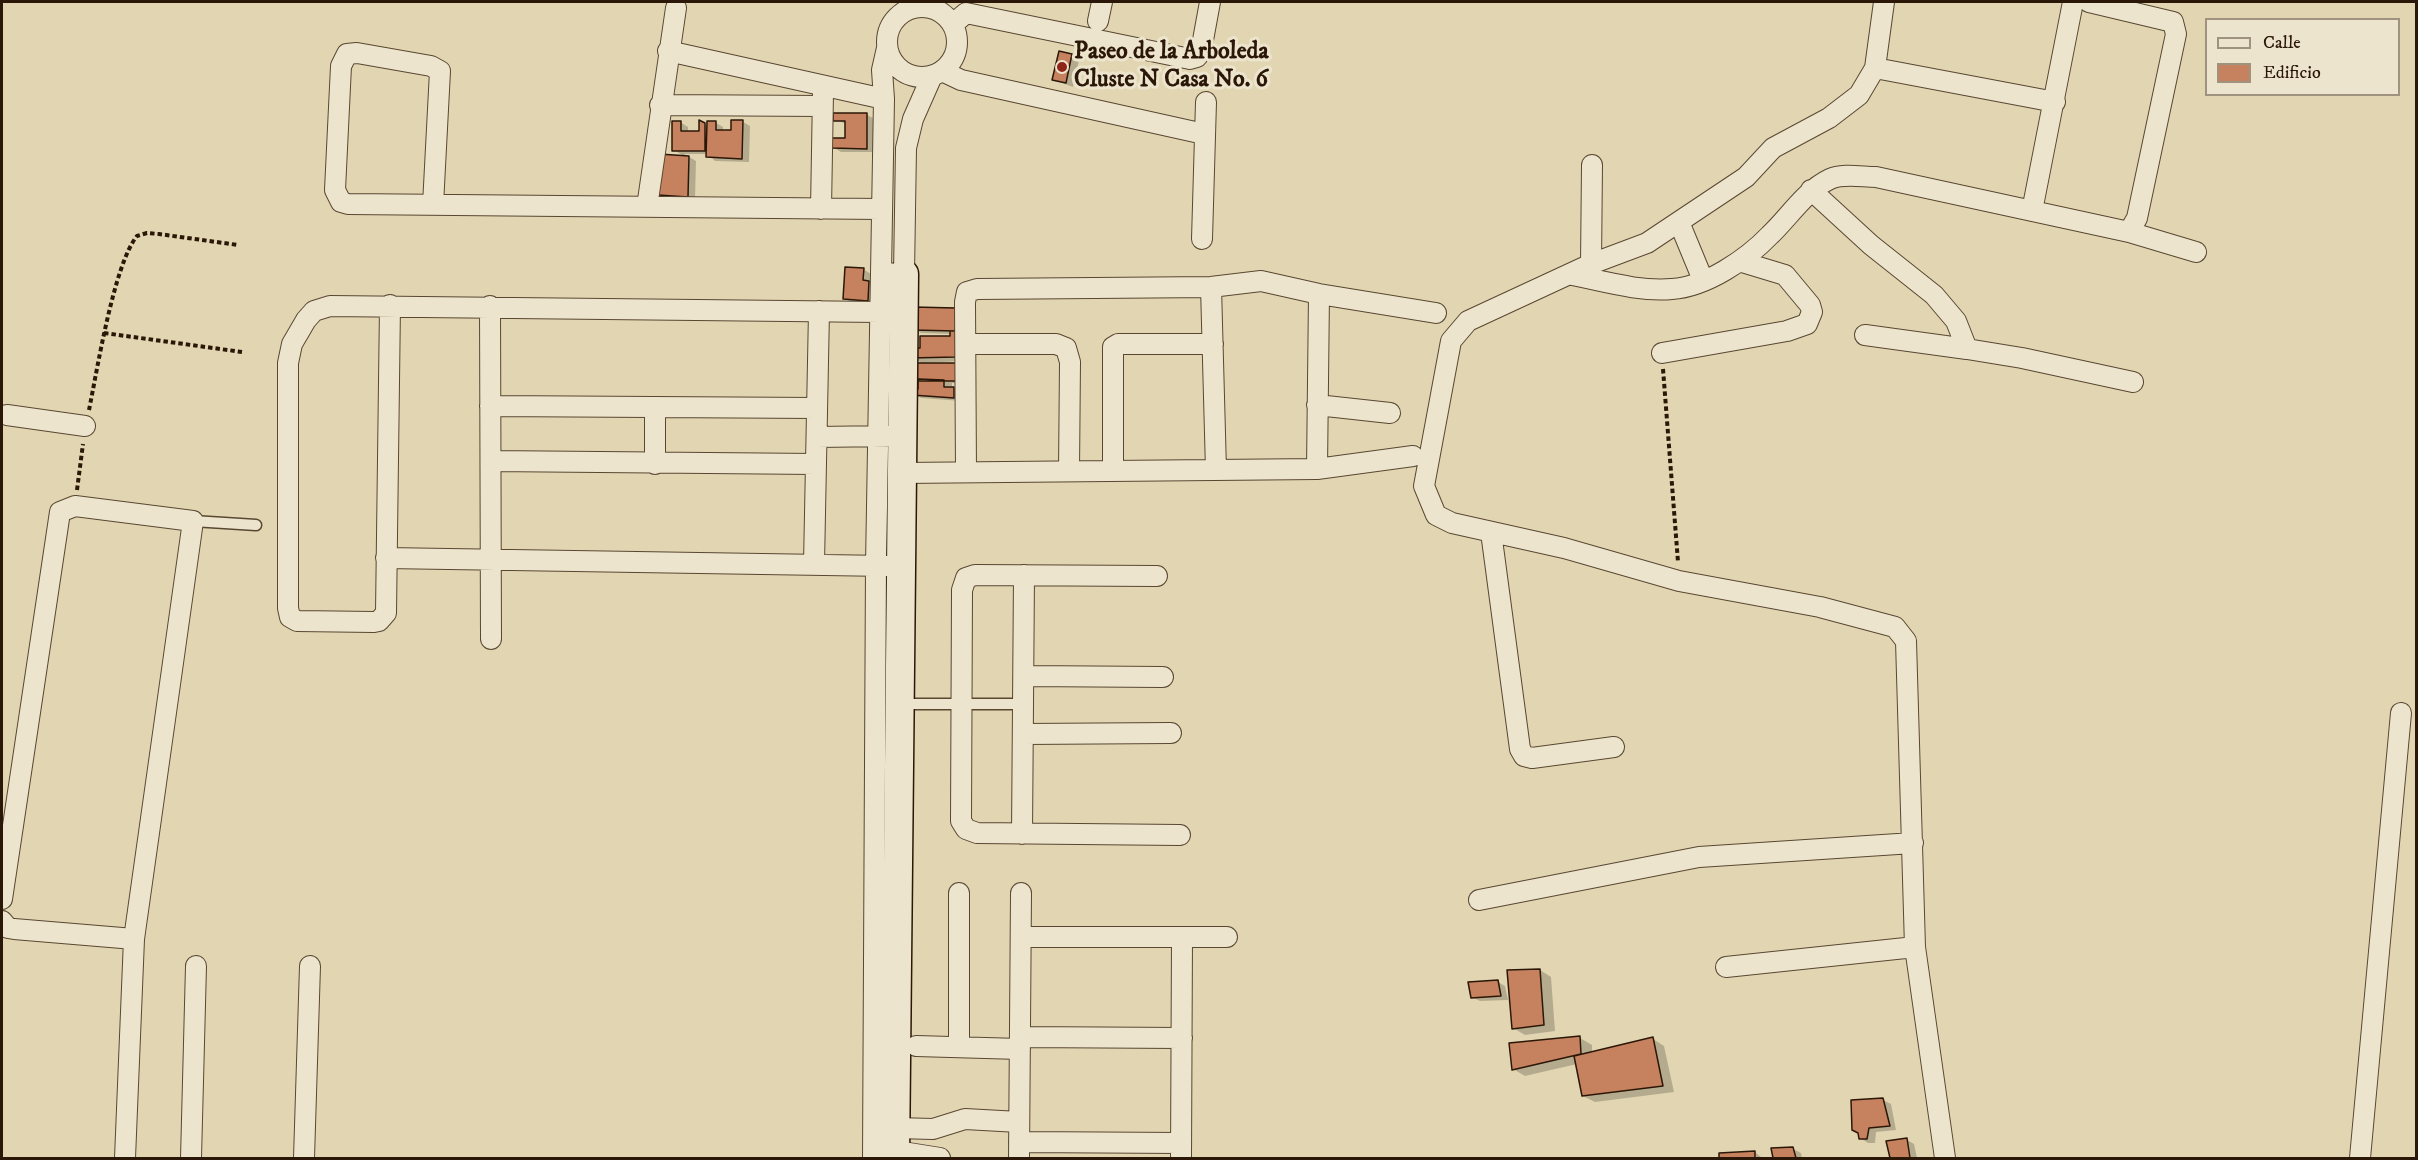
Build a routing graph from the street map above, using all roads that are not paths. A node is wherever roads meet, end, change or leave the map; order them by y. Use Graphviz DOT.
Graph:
graph roads {
  1 [pos="1210,2"];
  2 [pos="1884,2"];
  3 [pos="2073,2"];
  4 [pos="2089,2"];
  5 [pos="675,8"];
  6 [pos="892,10"];
  7 [pos="962,13"];
  8 [pos="887,48"];
  9 [pos="668,51"];
  10 [pos="1875,68"];
  11 [pos="937,74"];
  12 [pos="823,96"];
  13 [pos="884,99"];
  14 [pos="1206,102"];
  15 [pos="2055,102"];
  16 [pos="660,105"];
  17 [pos="1204,134"];
  18 [pos="1592,165"];
  19 [pos="1811,190"];
  20 [pos="433,205"];
  21 [pos="647,207"];
  22 [pos="821,209"];
  23 [pos="881,209"];
  24 [pos="2032,211"];
  25 [pos="1679,222"];
  26 [pos="2129,232"];
  27 [pos="1202,239"];
  28 [pos="2196,252"];
  29 [pos="1742,262"];
  30 [pos="1591,264"];
  31 [pos="893,274"];
  32 [pos="1572,275"];
  33 [pos="1702,280"];
  34 [pos="1211,287"];
  35 [pos="1319,294"];
  36 [pos="390,305"];
  37 [pos="490,306"];
  38 [pos="819,311"];
  39 [pos="879,312"];
  40 [pos="1436,313"];
  41 [pos="1865,335"];
  42 [pos="966,344"];
  43 [pos="1213,344"];
  44 [pos="1967,350"];
  45 [pos="1662,354"];
  46 [pos="2133,382"];
  47 [pos="1317,405"];
  48 [pos="490,406"];
  49 [pos="655,408"];
  50 [pos="817,408"];
  51 [pos="1389,413"];
  52 [pos="7,414"];
  53 [pos="86,426"];
  54 [pos="891,435"];
  55 [pos="817,437"];
  56 [pos="1413,456"];
  57 [pos="491,461"];
  58 [pos="655,464"];
  59 [pos="816,464"];
  60 [pos="1113,469"];
  61 [pos="1317,469"];
  62 [pos="1216,470"];
  63 [pos="1069,471"];
  64 [pos="902,472"];
  65 [pos="966,472"];
  66 [pos="192,520"];
  67 [pos="256,525"];
  68 [pos="1491,532"];
  69 [pos="386,558"];
  70 [pos="489,560"];
  71 [pos="814,564"];
  72 [pos="888,566"];
  73 [pos="1024,575"];
  74 [pos="1157,576"];
  75 [pos="491,639"];
  76 [pos="1024,676"];
  77 [pos="1164,677"];
  78 [pos="900,704"];
  79 [pos="960,704"];
  80 [pos="1023,704"];
  81 [pos="2401,713"];
  82 [pos="1170,733"];
  83 [pos="1024,734"];
  84 [pos="1614,747"];
  85 [pos="1022,834"];
  86 [pos="1180,835"];
  87 [pos="1913,843"];
  88 [pos="959,892"];
  89 [pos="1021,893"];
  90 [pos="2,899"];
  91 [pos="1479,900"];
  92 [pos="2,921"];
  93 [pos="1022,937"];
  94 [pos="1182,937"];
  95 [pos="1227,937"];
  96 [pos="134,939"];
  97 [pos="1916,947"];
  98 [pos="196,966"];
  99 [pos="309,966"];
  100 [pos="1726,967"];
  101 [pos="1182,1038"];
  102 [pos="1020,1043"];
  103 [pos="916,1046"];
  104 [pos="959,1047"];
  105 [pos="1019,1141"];
  106 [pos="890,1149"];
  107 [pos="1181,1151"];
  108 [pos="125,1158"];
  109 [pos="191,1158"];
  110 [pos="304,1158"];
  111 [pos="940,1158"];
  112 [pos="1945,1158"];
  113 [pos="2360,1158"];
  1 -- 7 [label="street"];
  2 -- 10 [label="street"];
  3 -- 15 [label="street"];
  4 -- 26 [label="street"];
  5 -- 9 [label="street"];
  6 -- 7 [label="street"];
  6 -- 8 [label="street"];
  7 -- 11 [label="street"];
  8 -- 11 [label="street"];
  8 -- 13 [label="street"];
  9 -- 12 [label="street"];
  9 -- 16 [label="street"];
  10 -- 15 [label="street"];
  10 -- 25 [label="street"];
  11 -- 17 [label="street"];
  11 -- 31 [label="street"];
  12 -- 13 [label="street"];
  12 -- 16 [label="street"];
  12 -- 22 [label="street"];
  13 -- 23 [label="street"];
  14 -- 17 [label="street"];
  15 -- 24 [label="street"];
  16 -- 21 [label="street"];
  17 -- 27 [label="street"];
  18 -- 30 [label="street"];
  19 -- 24 [label="street"];
  19 -- 29 [label="street"];
  19 -- 44 [label="street"];
  20 -- 20 [label="street"];
  20 -- 21 [label="street"];
  21 -- 22 [label="street"];
  22 -- 23 [label="street"];
  23 -- 31 [label="street"];
  24 -- 26 [label="street"];
  25 -- 30 [label="street"];
  25 -- 33 [label="street"];
  26 -- 28 [label="street"];
  29 -- 33 [label="street"];
  29 -- 45 [label="street"];
  30 -- 32 [label="street"];
  31 -- 39 [label="street"];
  31 -- 54 [label="street"];
  32 -- 33 [label="street"];
  32 -- 68 [label="street"];
  34 -- 35 [label="street"];
  34 -- 42 [label="street"];
  34 -- 43 [label="street"];
  35 -- 40 [label="street"];
  35 -- 47 [label="street"];
  36 -- 37 [label="street"];
  36 -- 69 [label="street"];
  36 -- 69 [label="street"];
  37 -- 38 [label="street"];
  37 -- 48 [label="street"];
  38 -- 39 [label="street"];
  38 -- 50 [label="street"];
  39 -- 54 [label="street"];
  41 -- 44 [label="street"];
  42 -- 63 [label="street"];
  42 -- 65 [label="street"];
  43 -- 60 [label="street"];
  43 -- 62 [label="street"];
  44 -- 46 [label="street"];
  47 -- 51 [label="street"];
  47 -- 61 [label="street"];
  48 -- 49 [label="street"];
  48 -- 57 [label="street"];
  49 -- 50 [label="street"];
  49 -- 58 [label="street"];
  50 -- 55 [label="street"];
  52 -- 53 [label="street"];
  54 -- 55 [label="street"];
  54 -- 64 [label="street"];
  54 -- 72 [label="street"];
  55 -- 59 [label="street"];
  56 -- 61 [label="street"];
  57 -- 58 [label="street"];
  57 -- 70 [label="street"];
  58 -- 59 [label="street"];
  59 -- 71 [label="street"];
  60 -- 62 [label="street"];
  60 -- 63 [label="street"];
  61 -- 62 [label="street"];
  63 -- 65 [label="street"];
  64 -- 65 [label="street"];
  64 -- 72 [label="street"];
  66 -- 67 [label="lane"];
  66 -- 90 [label="street"];
  66 -- 96 [label="street"];
  68 -- 84 [label="street"];
  68 -- 87 [label="street"];
  69 -- 70 [label="street"];
  70 -- 71 [label="street"];
  70 -- 75 [label="street"];
  71 -- 72 [label="street"];
  72 -- 78 [label="street"];
  72 -- 106 [label="street"];
  73 -- 74 [label="street"];
  73 -- 76 [label="street"];
  73 -- 79 [label="street"];
  76 -- 77 [label="street"];
  76 -- 80 [label="street"];
  78 -- 79 [label="lane"];
  78 -- 106 [label="street"];
  79 -- 80 [label="lane"];
  79 -- 85 [label="street"];
  80 -- 83 [label="street"];
  81 -- 113 [label="street"];
  82 -- 83 [label="street"];
  83 -- 85 [label="street"];
  85 -- 86 [label="street"];
  87 -- 91 [label="street"];
  87 -- 97 [label="street"];
  88 -- 104 [label="street"];
  89 -- 93 [label="street"];
  92 -- 96 [label="street"];
  93 -- 94 [label="street"];
  93 -- 102 [label="street"];
  94 -- 95 [label="street"];
  94 -- 101 [label="street"];
  96 -- 108 [label="street"];
  97 -- 100 [label="street"];
  97 -- 112 [label="street"];
  98 -- 109 [label="street"];
  99 -- 110 [label="street"];
  101 -- 102 [label="street"];
  101 -- 107 [label="street"];
  102 -- 104 [label="street"];
  102 -- 105 [label="street"];
  103 -- 104 [label="street"];
  105 -- 106 [label="street"];
  105 -- 107 [label="street"];
  106 -- 111 [label="street"];
}
